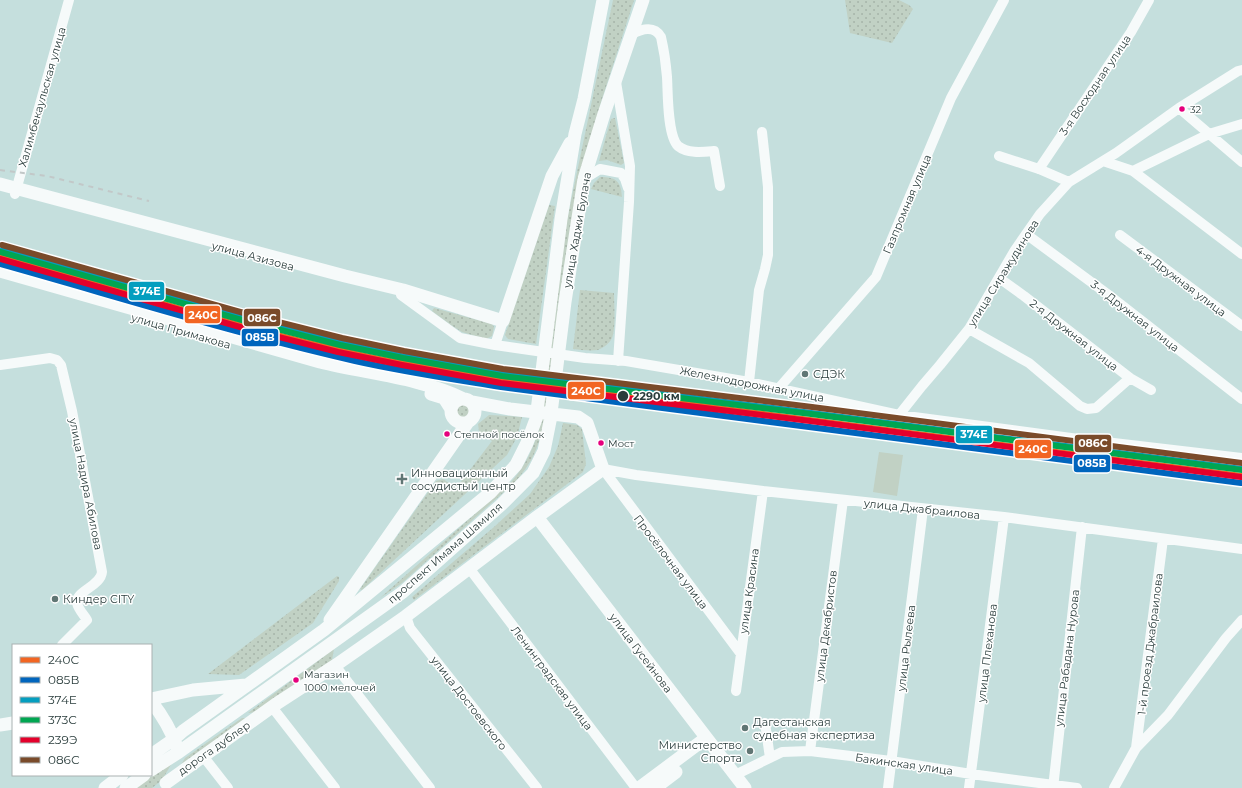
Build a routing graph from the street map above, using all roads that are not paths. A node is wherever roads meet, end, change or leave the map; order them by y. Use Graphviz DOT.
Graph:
graph roads {
  1 [pos="69,0"];
  2 [pos="603,0"];
  3 [pos="643,0"];
  4 [pos="1004,0"];
  5 [pos="1148,0"];
  6 [pos="632,34"];
  7 [pos="1242,70"];
  8 [pos="616,80"];
  9 [pos="1179,108"];
  10 [pos="1242,124"];
  11 [pos="762,132"];
  12 [pos="575,134"];
  13 [pos="1209,134"];
  14 [pos="999,156"];
  15 [pos="1103,161"];
  16 [pos="1242,162"];
  17 [pos="1040,169"];
  18 [pos="1133,170"];
  19 [pos="552,176"];
  20 [pos="568,178"];
  21 [pos="584,179"];
  22 [pos="1069,182"];
  23 [pos="0,184"];
  24 [pos="720,186"];
  25 [pos="0,191"];
  26 [pos="16,191"];
  27 [pos="630,202"];
  28 [pos="1026,234"];
  29 [pos="1120,236"];
  30 [pos="1242,254"];
  31 [pos="0,271"];
  32 [pos="999,278"];
  33 [pos="0,280"];
  34 [pos="402,293"];
  35 [pos="503,321"];
  36 [pos="1242,326"];
  37 [pos="968,329"];
  38 [pos="495,345"];
  39 [pos="585,358"];
  40 [pos="618,361"];
  41 [pos="0,365"];
  42 [pos="1130,378"];
  43 [pos="749,382"];
  44 [pos="779,388"];
  45 [pos="1151,390"];
  46 [pos="1242,399"];
  47 [pos="468,400"];
  48 [pos="496,406"];
  49 [pos="899,414"];
  50 [pos="462,417"];
  51 [pos="536,419"];
  52 [pos="550,421"];
  53 [pos="1242,458"];
  54 [pos="603,469"];
  55 [pos="762,491"];
  56 [pos="843,500"];
  57 [pos="923,509"];
  58 [pos="537,517"];
  59 [pos="1004,517"];
  60 [pos="1082,527"];
  61 [pos="1163,539"];
  62 [pos="1242,549"];
  63 [pos="469,568"];
  64 [pos="403,592"];
  65 [pos="347,595"];
  66 [pos="354,606"];
  67 [pos="406,616"];
  68 [pos="1242,620"];
  69 [pos="324,630"];
  70 [pos="338,637"];
  71 [pos="63,644"];
  72 [pos="741,654"];
  73 [pos="336,665"];
  74 [pos="246,686"];
  75 [pos="736,691"];
  76 [pos="152,700"];
  77 [pos="152,701"];
  78 [pos="268,710"];
  79 [pos="228,717"];
  80 [pos="12,723"];
  81 [pos="0,724"];
  82 [pos="766,724"];
  83 [pos="198,738"];
  84 [pos="174,739"];
  85 [pos="709,742"];
  86 [pos="1136,748"];
  87 [pos="810,751"];
  88 [pos="179,752"];
  89 [pos="152,754"];
  90 [pos="203,756"];
  91 [pos="770,758"];
  92 [pos="891,761"];
  93 [pos="152,769"];
  94 [pos="971,774"];
  95 [pos="735,775"];
  96 [pos="142,776"];
  97 [pos="126,785"];
  98 [pos="162,785"];
  99 [pos="1053,786"];
  100 [pos="105,788"];
  101 [pos="228,788"];
  102 [pos="335,788"];
  103 [pos="430,788"];
  104 [pos="537,788"];
  105 [pos="636,788"];
  106 [pos="640,788"];
  107 [pos="655,788"];
  108 [pos="745,788"];
  109 [pos="888,788"];
  110 [pos="969,788"];
  111 [pos="1077,788"];
  112 [pos="1114,788"];
  1 -- 26 [label="street, Халимбекаульская улица"];
  2 -- 12 [label="main road, улица Хаджи Булача"];
  3 -- 6 [label="main road, улица Хаджи Булача"];
  4 -- 44 [label="street, Газпромная улица"];
  5 -- 17 [label="street, 3-я Восходная улица"];
  6 -- 8 [label="main road, улица Хаджи Булача"];
  6 -- 24 [label="street"];
  7 -- 9 [label="street, улица Сиражудинова"];
  8 -- 21 [label="main road, улица Хаджи Булача"];
  8 -- 27 [label="street"];
  9 -- 13 [label="street"];
  9 -- 15 [label="street, улица Сиражудинова"];
  10 -- 13 [label="street"];
  11 -- 43 [label="street"];
  12 -- 19 [label="main road"];
  12 -- 20 [label="main road, улица Хаджи Булача"];
  13 -- 16 [label="street"];
  13 -- 18 [label="street"];
  14 -- 17 [label="street"];
  15 -- 18 [label="street"];
  15 -- 22 [label="street, улица Сиражудинова"];
  17 -- 22 [label="street"];
  18 -- 30 [label="street"];
  19 -- 20 [label="main road"];
  19 -- 35 [label="main road"];
  20 -- 51 [label="main road, улица Хаджи Булача"];
  21 -- 27 [label="street"];
  21 -- 52 [label="main road, улица Хаджи Булача"];
  22 -- 28 [label="street, улица Сиражудинова"];
  23 -- 26 [label="main road, улица Азизова"];
  25 -- 26 [label="main road, улица Азизова"];
  26 -- 34 [label="main road, улица Азизова"];
  27 -- 40 [label="street"];
  28 -- 32 [label="street, улица Сиражудинова"];
  28 -- 46 [label="street, 3-я Дружная улица"];
  29 -- 36 [label="street, 4-я Дружная улица"];
  31 -- 47 [label="main road, улица Примакова"];
  32 -- 37 [label="street, улица Сиражудинова"];
  32 -- 42 [label="street, 2-я Дружная улица"];
  33 -- 50 [label="main road, улица Примакова"];
  34 -- 35 [label="main road, улица Азизова"];
  34 -- 38 [label="street, улица Азизова"];
  35 -- 38 [label="street"];
  37 -- 42 [label="street"];
  37 -- 49 [label="street, улица Сиражудинова"];
  38 -- 39 [label="street, улица Азизова"];
  39 -- 40 [label="street, Железнодорожная улица"];
  40 -- 43 [label="street, Железнодорожная улица"];
  41 -- 71 [label="street, улица Надира Абилова"];
  42 -- 45 [label="street, 2-я Дружная улица"];
  43 -- 44 [label="street, Железнодорожная улица"];
  44 -- 49 [label="street, Железнодорожная улица"];
  47 -- 48 [label="main road"];
  47 -- 50 [label="main road, проспект Имама Шамиля"];
  47 -- 50 [label="main road"];
  48 -- 50 [label="main road"];
  48 -- 54 [label="main road"];
  49 -- 53 [label="street, Железнодорожная улица"];
  50 -- 65 [label="main road, проспект Имама Шамиля"];
  51 -- 66 [label="main road, проспект Имама Шамиля"];
  52 -- 64 [label="main road, проспект Имама Шамиля"];
  54 -- 55 [label="street, улица Джабраилова"];
  54 -- 58 [label="main road, проспект Имама Шамиля"];
  54 -- 72 [label="street, Просёлочная улица"];
  55 -- 56 [label="street, улица Джабраилова"];
  55 -- 72 [label="street, улица Красина"];
  56 -- 57 [label="street, улица Джабраилова"];
  56 -- 87 [label="street, улица Декабристов"];
  57 -- 59 [label="street, улица Джабраилова"];
  57 -- 92 [label="street, улица Рылеева"];
  58 -- 63 [label="main road, проспект Имама Шамиля"];
  58 -- 85 [label="main road, улица Гусейнова"];
  59 -- 60 [label="street, улица Джабраилова"];
  59 -- 94 [label="street, улица Плеханова"];
  60 -- 61 [label="street, улица Джабраилова"];
  60 -- 99 [label="street, улица Рабадана Нурова"];
  61 -- 62 [label="street, улица Джабраилова"];
  61 -- 86 [label="street, 1-й проезд Джабраилова"];
  63 -- 67 [label="main road, проспект Имама Шамиля"];
  63 -- 105 [label="street, Ленинградская улица"];
  64 -- 67 [label="main road"];
  64 -- 70 [label="main road, проспект Имама Шамиля"];
  65 -- 66 [label="main road"];
  65 -- 69 [label="main road, проспект Имама Шамиля"];
  66 -- 69 [label="main road, проспект Имама Шамиля"];
  67 -- 73 [label="main road, проспект Имама Шамиля"];
  67 -- 104 [label="street, улица Достоевского"];
  68 -- 86 [label="street"];
  69 -- 74 [label="main road, проспект Имама Шамиля"];
  70 -- 73 [label="main road"];
  70 -- 79 [label="main road, проспект Имама Шамиля"];
  72 -- 75 [label="street, улица Красина"];
  73 -- 78 [label="main road, проспект Имама Шамиля"];
  73 -- 103 [label="street"];
  74 -- 76 [label="main road"];
  74 -- 84 [label="main road, проспект Имама Шамиля"];
  77 -- 84 [label="main road"];
  78 -- 79 [label="main road"];
  78 -- 90 [label="main road, дорога дублер"];
  78 -- 102 [label="street"];
  79 -- 83 [label="main road, проспект Имама Шамиля"];
  80 -- 81 [label="main road"];
  82 -- 91 [label="street"];
  83 -- 88 [label="main road, проспект Имама Шамиля"];
  83 -- 98 [label="main road"];
  84 -- 88 [label="main road"];
  84 -- 89 [label="main road, проспект Имама Шамиля"];
  85 -- 95 [label="main road, улица Гусейнова"];
  85 -- 106 [label="main road"];
  85 -- 107 [label="main road"];
  86 -- 112 [label="street"];
  87 -- 91 [label="street, Бакинская улица"];
  87 -- 92 [label="street, Бакинская улица"];
  88 -- 93 [label="main road, проспект Имама Шамиля"];
  90 -- 98 [label="main road, дорога дублер"];
  90 -- 101 [label="street"];
  91 -- 95 [label="street, Бакинская улица"];
  92 -- 94 [label="street, Бакинская улица"];
  92 -- 109 [label="street, улица Рылеева"];
  94 -- 99 [label="street, Бакинская улица"];
  94 -- 110 [label="street, улица Плеханова"];
  95 -- 108 [label="main road, улица Гусейнова"];
  96 -- 97 [label="main road"];
  97 -- 100 [label="main road"];
  99 -- 111 [label="street, Бакинская улица"];
}
